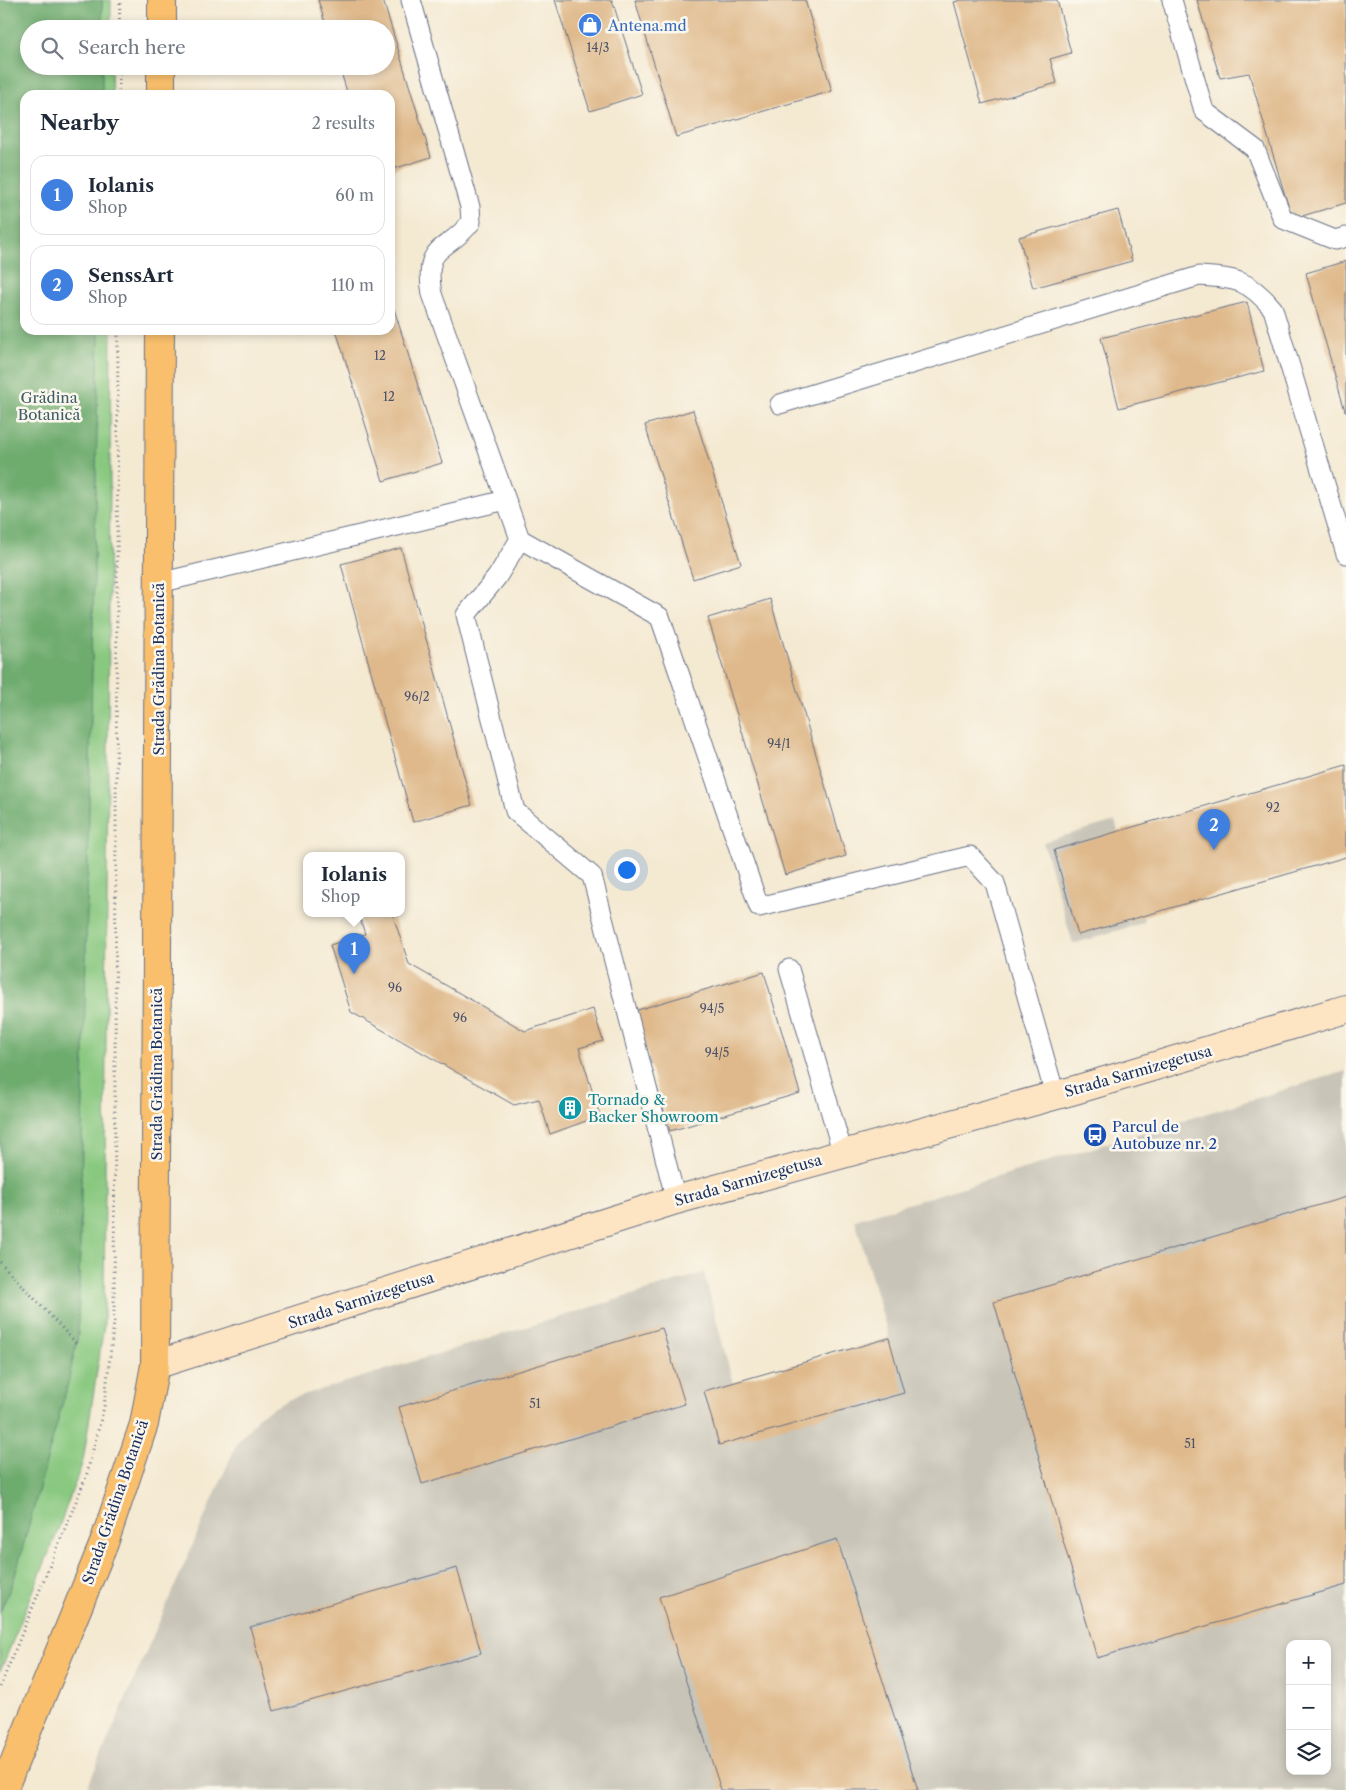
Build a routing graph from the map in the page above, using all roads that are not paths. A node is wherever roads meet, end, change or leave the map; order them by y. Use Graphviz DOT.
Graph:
graph roads {
  1 [pos="162,0"];
  2 [pos="411,0"];
  3 [pos="1172,0"];
  4 [pos="162,20"];
  5 [pos="161,75"];
  6 [pos="161,90"];
  7 [pos="1346,236"];
  8 [pos="160,335"];
  9 [pos="780,404"];
  10 [pos="506,500"];
  11 [pos="520,539"];
  12 [pos="1346,554"];
  13 [pos="158,583"];
  14 [pos="789,969"];
  15 [pos="1346,1009"];
  16 [pos="1054,1095"];
  17 [pos="843,1154"];
  18 [pos="676,1200"];
  19 [pos="155,1365"];
  20 [pos="3,1790"];
  1 -- 4 [label="main road"];
  2 -- 10 [label="lane"];
  3 -- 7 [label="lane"];
  5 -- 6 [label="main road"];
  8 -- 13 [label="main road, Strada Grădina Botanică"];
  9 -- 12 [label="lane"];
  10 -- 11 [label="lane"];
  10 -- 13 [label="lane"];
  11 -- 16 [label="lane"];
  11 -- 18 [label="lane"];
  13 -- 19 [label="main road, Strada Grădina Botanică"];
  14 -- 17 [label="lane"];
  15 -- 16 [label="main road, Strada Sarmizegetusa"];
  16 -- 17 [label="main road, Strada Sarmizegetusa"];
  17 -- 18 [label="main road, Strada Sarmizegetusa"];
  18 -- 19 [label="main road, Strada Sarmizegetusa"];
  19 -- 20 [label="main road, Strada Grădina Botanică"];
}
